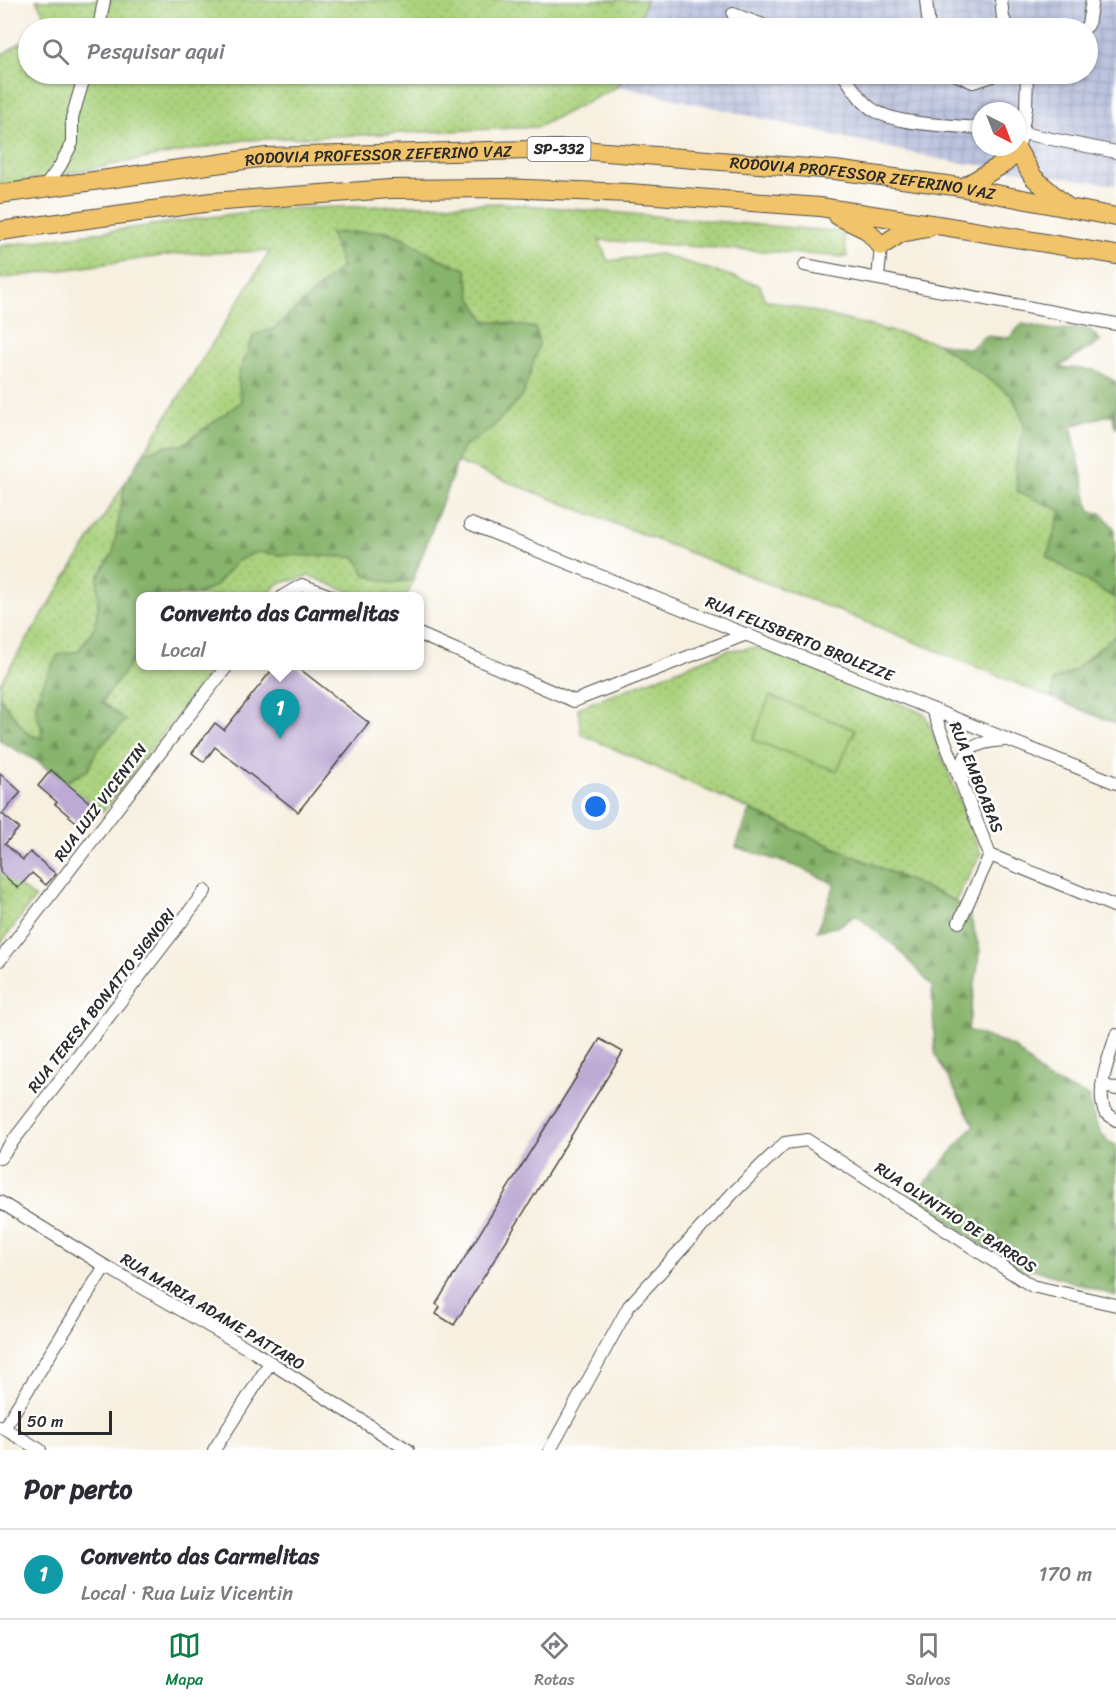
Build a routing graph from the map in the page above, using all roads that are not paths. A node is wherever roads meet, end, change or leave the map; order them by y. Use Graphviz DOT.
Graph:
graph roads {
  1 [pos="104,0"];
  2 [pos="926,0"];
  3 [pos="1001,0"];
  4 [pos="1092,0"];
  5 [pos="733,14"];
  6 [pos="101,18"];
  7 [pos="744,18"];
  8 [pos="928,18"];
  9 [pos="1003,18"];
  10 [pos="1089,18"];
  11 [pos="82,84"];
  12 [pos="850,84"];
  13 [pos="1026,84"];
  14 [pos="1024,102"];
  15 [pos="972,127"];
  16 [pos="1026,133"];
  17 [pos="1116,152"];
  18 [pos="1013,156"];
  19 [pos="1021,156"];
  20 [pos="964,187"];
  21 [pos="44,188"];
  22 [pos="0,194"];
  23 [pos="820,207"];
  24 [pos="1066,207"];
  25 [pos="1116,217"];
  26 [pos="944,225"];
  27 [pos="0,231"];
  28 [pos="881,246"];
  29 [pos="1116,255"];
  30 [pos="805,265"];
  31 [pos="878,278"];
  32 [pos="1116,324"];
  33 [pos="471,524"];
  34 [pos="291,592"];
  35 [pos="319,592"];
  36 [pos="747,634"];
  37 [pos="424,636"];
  38 [pos="224,670"];
  39 [pos="932,709"];
  40 [pos="1009,740"];
  41 [pos="1116,783"];
  42 [pos="964,789"];
  43 [pos="990,855"];
  44 [pos="205,891"];
  45 [pos="1116,907"];
  46 [pos="958,922"];
  47 [pos="0,960"];
  48 [pos="1116,1035"];
  49 [pos="1102,1085"];
  50 [pos="1116,1089"];
  51 [pos="1116,1120"];
  52 [pos="0,1158"];
  53 [pos="0,1202"];
  54 [pos="105,1266"];
  55 [pos="1116,1305"];
  56 [pos="270,1363"];
  57 [pos="2,1427"];
  58 [pos="34,1448"];
  59 [pos="214,1450"];
  60 [pos="408,1450"];
  61 [pos="550,1450"];
  1 -- 6 [label="street"];
  2 -- 8 [label="street"];
  3 -- 9 [label="street"];
  4 -- 10 [label="street"];
  5 -- 7 [label="street"];
  11 -- 21 [label="street"];
  12 -- 15 [label="street"];
  13 -- 14 [label="street"];
  16 -- 17 [label="street"];
  18 -- 20 [label="highway"];
  19 -- 24 [label="highway"];
  20 -- 21 [label="highway, RODOVIA PROFESSOR ZEFERINO VAZ / SP-332"];
  20 -- 24 [label="highway, RODOVIA PROFESSOR ZEFERINO VAZ / SP-332"];
  21 -- 22 [label="highway, RODOVIA PROFESSOR ZEFERINO VAZ / SP-332"];
  23 -- 26 [label="highway, RODOVIA PROFESSOR ZEFERINO VAZ"];
  23 -- 27 [label="highway, RODOVIA PROFESSOR ZEFERINO VAZ"];
  23 -- 28 [label="highway"];
  24 -- 25 [label="highway, RODOVIA PROFESSOR ZEFERINO VAZ / SP-332"];
  26 -- 28 [label="highway"];
  26 -- 29 [label="highway, RODOVIA PROFESSOR ZEFERINO VAZ"];
  28 -- 31 [label="street"];
  30 -- 31 [label="street"];
  31 -- 32 [label="street"];
  33 -- 36 [label="street, RUA FELISBERTO BROLEZZE"];
  34 -- 35 [label="street"];
  36 -- 37 [label="street"];
  36 -- 39 [label="street, RUA FELISBERTO BROLEZZE"];
  38 -- 47 [label="street, RUA LUIZ VICENTIN"];
  39 -- 40 [label="street, RUA FELISBERTO BROLEZZE"];
  39 -- 42 [label="street, RUA EMBOABAS"];
  40 -- 41 [label="street, RUA FELISBERTO BROLEZZE"];
  40 -- 42 [label="street"];
  42 -- 43 [label="street, RUA EMBOABAS"];
  43 -- 45 [label="street"];
  43 -- 46 [label="street, RUA EMBOABAS"];
  44 -- 52 [label="street, RUA TERESA BONATTO SIGNORI"];
  48 -- 49 [label="street"];
  49 -- 50 [label="street"];
  49 -- 51 [label="street"];
  53 -- 54 [label="street, RUA MARIA ADAME PATTARO"];
  54 -- 56 [label="street, RUA MARIA ADAME PATTARO"];
  54 -- 57 [label="street"];
  55 -- 61 [label="street, RUA OLYNTHO DE BARROS"];
  56 -- 59 [label="street"];
  56 -- 60 [label="street, RUA MARIA ADAME PATTARO"];
  57 -- 58 [label="street"];
}
